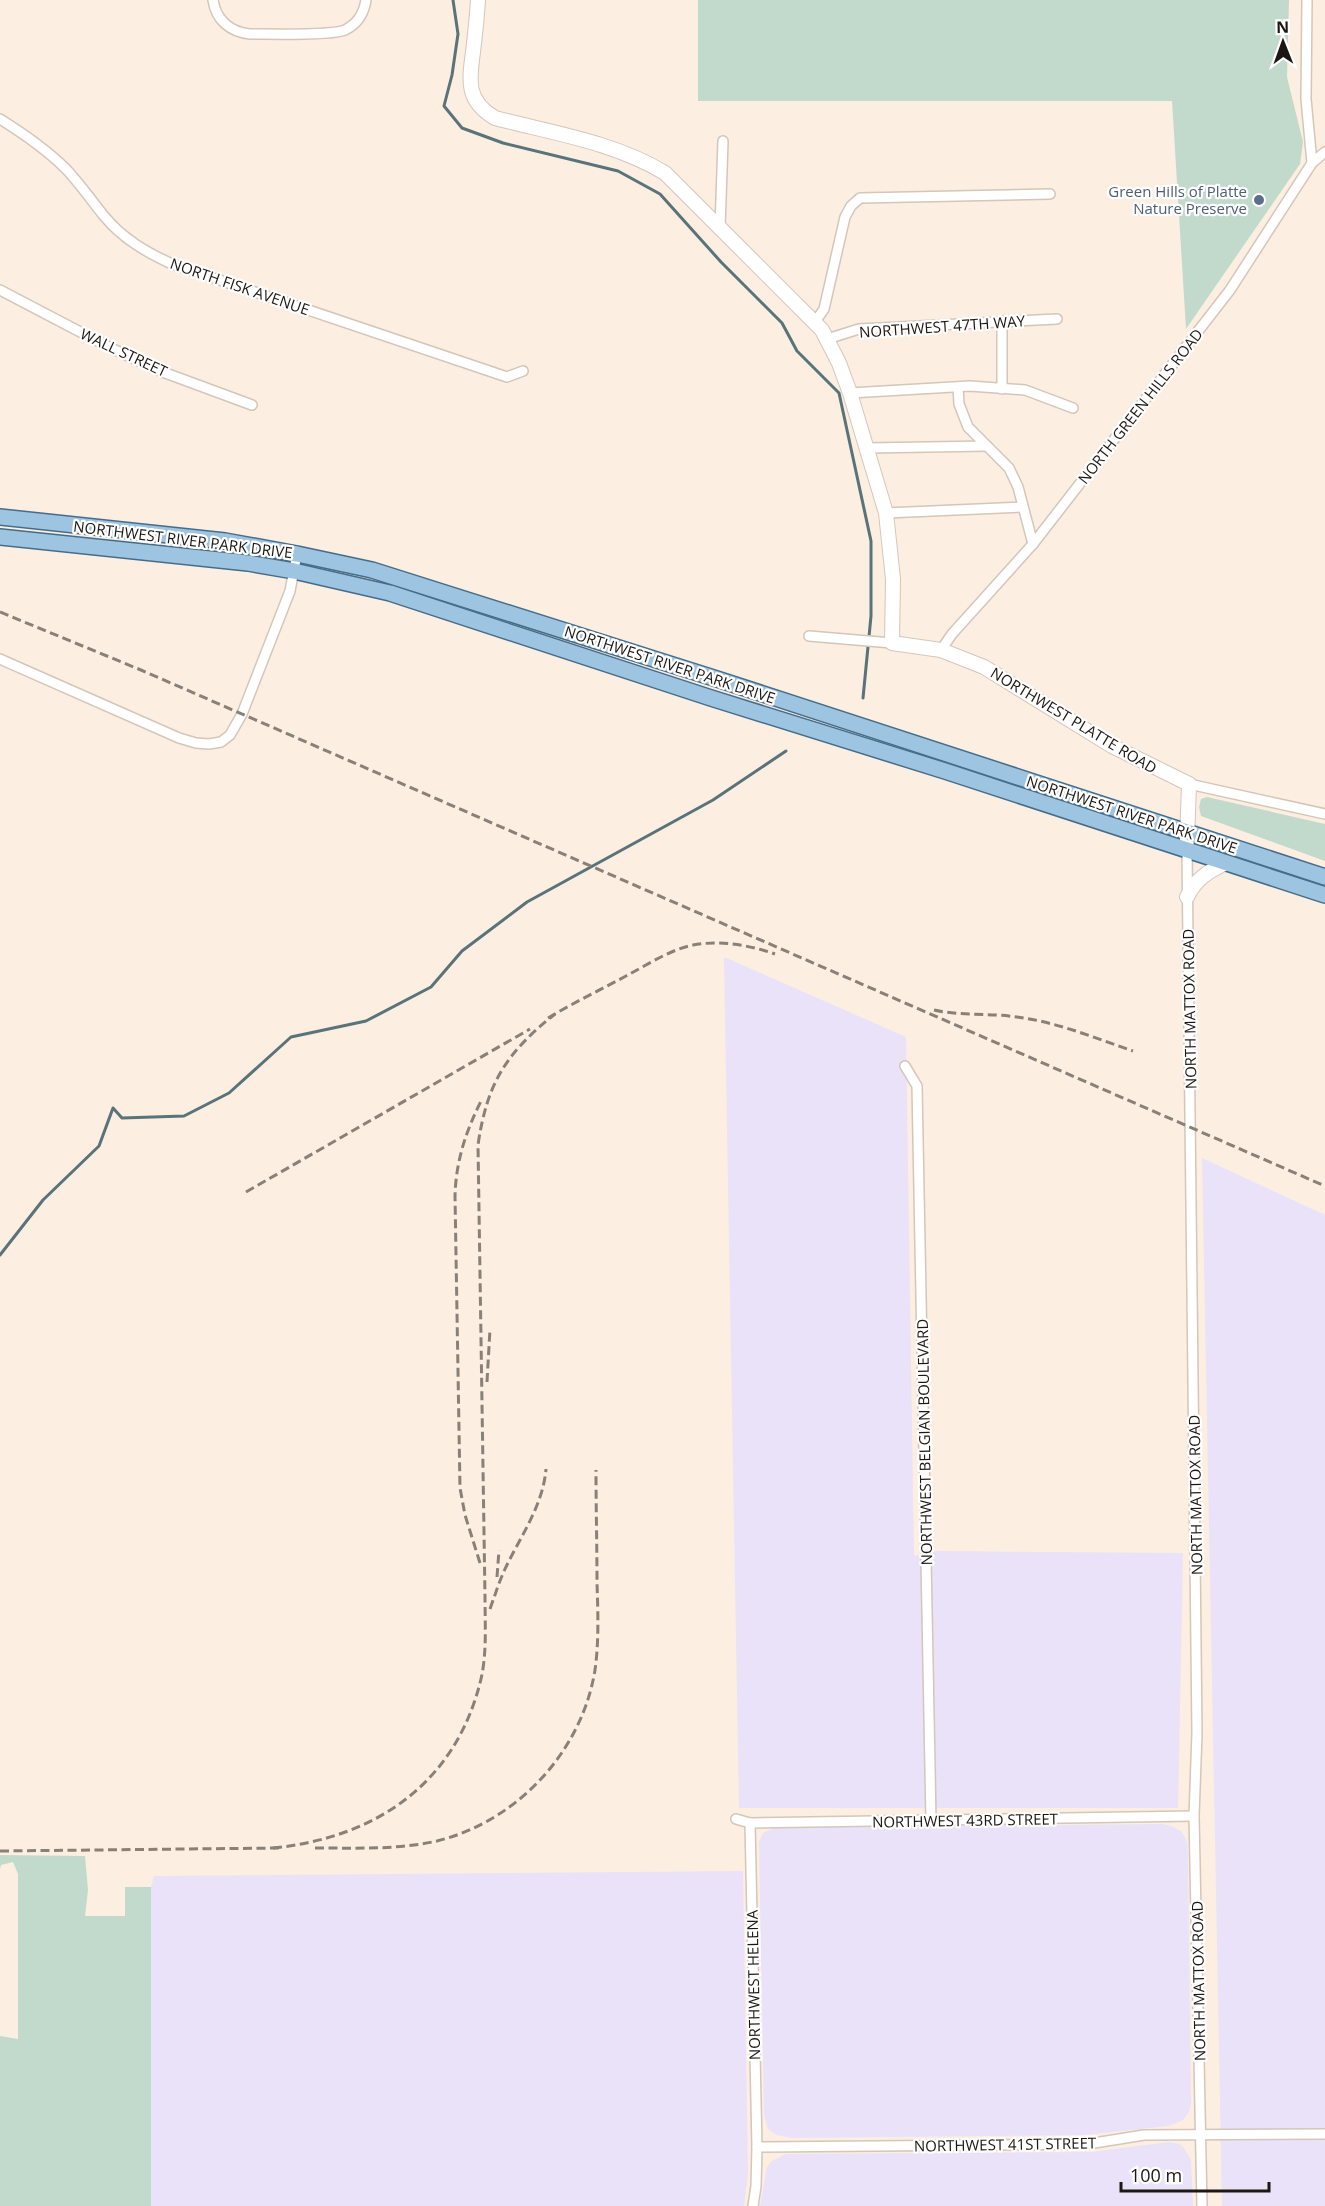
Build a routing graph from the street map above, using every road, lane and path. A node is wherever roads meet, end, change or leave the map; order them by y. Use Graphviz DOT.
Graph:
graph roads {
  1 [pos="213,0"];
  2 [pos="366,0"];
  3 [pos="478,0"];
  4 [pos="1307,0"];
  5 [pos="0,119"];
  6 [pos="723,141"];
  7 [pos="1325,152"];
  8 [pos="1312,163"];
  9 [pos="1050,194"];
  10 [pos="720,228"];
  11 [pos="0,290"];
  12 [pos="1057,319"];
  13 [pos="1002,321"];
  14 [pos="815,322"];
  15 [pos="828,339"];
  16 [pos="523,371"];
  17 [pos="958,387"];
  18 [pos="1002,389"];
  19 [pos="849,393"];
  20 [pos="252,405"];
  21 [pos="1073,408"];
  22 [pos="987,446"];
  23 [pos="868,448"];
  24 [pos="1023,507"];
  25 [pos="886,513"];
  26 [pos="0,517"];
  27 [pos="0,537"];
  28 [pos="1033,544"];
  29 [pos="297,554"];
  30 [pos="294,571"];
  31 [pos="808,636"];
  32 [pos="887,642"];
  33 [pos="941,650"];
  34 [pos="0,659"];
  35 [pos="717,679"];
  36 [pos="711,698"];
  37 [pos="1189,784"];
  38 [pos="1325,814"];
  39 [pos="1187,832"];
  40 [pos="1187,850"];
  41 [pos="1226,863"];
  42 [pos="1325,877"];
  43 [pos="1325,896"];
  44 [pos="1186,897"];
  45 [pos="905,1066"];
  46 [pos="1194,1816"];
  47 [pos="736,1819"];
  48 [pos="931,1821"];
  49 [pos="750,1823"];
  50 [pos="1325,2134"];
  51 [pos="1200,2135"];
  52 [pos="757,2147"];
  53 [pos="753,2206"];
  54 [pos="1202,2206"];
  1 -- 2 [label="street"];
  3 -- 10 [label="street"];
  4 -- 8 [label="street"];
  5 -- 16 [label="street, NORTH FISK AVENUE"];
  6 -- 10 [label="street"];
  7 -- 8 [label="street, NORTH GREEN HILLS ROAD"];
  8 -- 28 [label="street, NORTH GREEN HILLS ROAD"];
  9 -- 14 [label="street"];
  10 -- 14 [label="street"];
  11 -- 20 [label="street, WALL STREET"];
  12 -- 13 [label="street, NORTHWEST 47TH WAY"];
  13 -- 15 [label="street, NORTHWEST 47TH WAY"];
  13 -- 18 [label="street"];
  14 -- 15 [label="street"];
  15 -- 19 [label="street"];
  17 -- 18 [label="street"];
  17 -- 19 [label="street"];
  17 -- 22 [label="street"];
  18 -- 21 [label="street"];
  19 -- 23 [label="street"];
  22 -- 23 [label="street"];
  22 -- 24 [label="street"];
  23 -- 25 [label="street"];
  24 -- 25 [label="street"];
  24 -- 28 [label="street"];
  25 -- 32 [label="street"];
  26 -- 29 [label="main road, NORTHWEST RIVER PARK DRIVE"];
  27 -- 30 [label="main road, NORTHWEST RIVER PARK DRIVE"];
  28 -- 33 [label="street, NORTH GREEN HILLS ROAD"];
  29 -- 30 [label="street"];
  29 -- 35 [label="main road, NORTHWEST RIVER PARK DRIVE"];
  30 -- 34 [label="street"];
  30 -- 36 [label="main road, NORTHWEST RIVER PARK DRIVE"];
  31 -- 32 [label="street"];
  32 -- 33 [label="street, NORTHWEST PLATTE ROAD"];
  33 -- 37 [label="street, NORTHWEST PLATTE ROAD"];
  35 -- 36 [label="main road"];
  35 -- 39 [label="main road, NORTHWEST RIVER PARK DRIVE"];
  36 -- 40 [label="main road, NORTHWEST RIVER PARK DRIVE"];
  37 -- 38 [label="street, NORTHWEST PLATTE ROAD"];
  37 -- 39 [label="street, NORTH MATTOX ROAD"];
  39 -- 40 [label="street, NORTH MATTOX ROAD"];
  39 -- 42 [label="main road, NORTHWEST RIVER PARK DRIVE"];
  40 -- 41 [label="main road, NORTHWEST RIVER PARK DRIVE"];
  40 -- 44 [label="street, NORTH MATTOX ROAD"];
  41 -- 43 [label="main road, NORTHWEST RIVER PARK DRIVE"];
  41 -- 44 [label="street"];
  44 -- 46 [label="street, NORTH MATTOX ROAD"];
  45 -- 48 [label="street, NORTHWEST BELGIAN BOULEVARD"];
  46 -- 48 [label="street, NORTHWEST 43RD STREET"];
  46 -- 51 [label="street, NORTH MATTOX ROAD"];
  47 -- 49 [label="street, NORTHWEST 43RD STREET"];
  48 -- 49 [label="street, NORTHWEST 43RD STREET"];
  49 -- 52 [label="street, NORTHWEST HELENA"];
  50 -- 51 [label="street, NORTHWEST 41ST STREET"];
  51 -- 52 [label="street, NORTHWEST 41ST STREET"];
  51 -- 54 [label="street, NORTH MATTOX ROAD"];
  52 -- 53 [label="street, NORTHWEST HELENA"];
}
